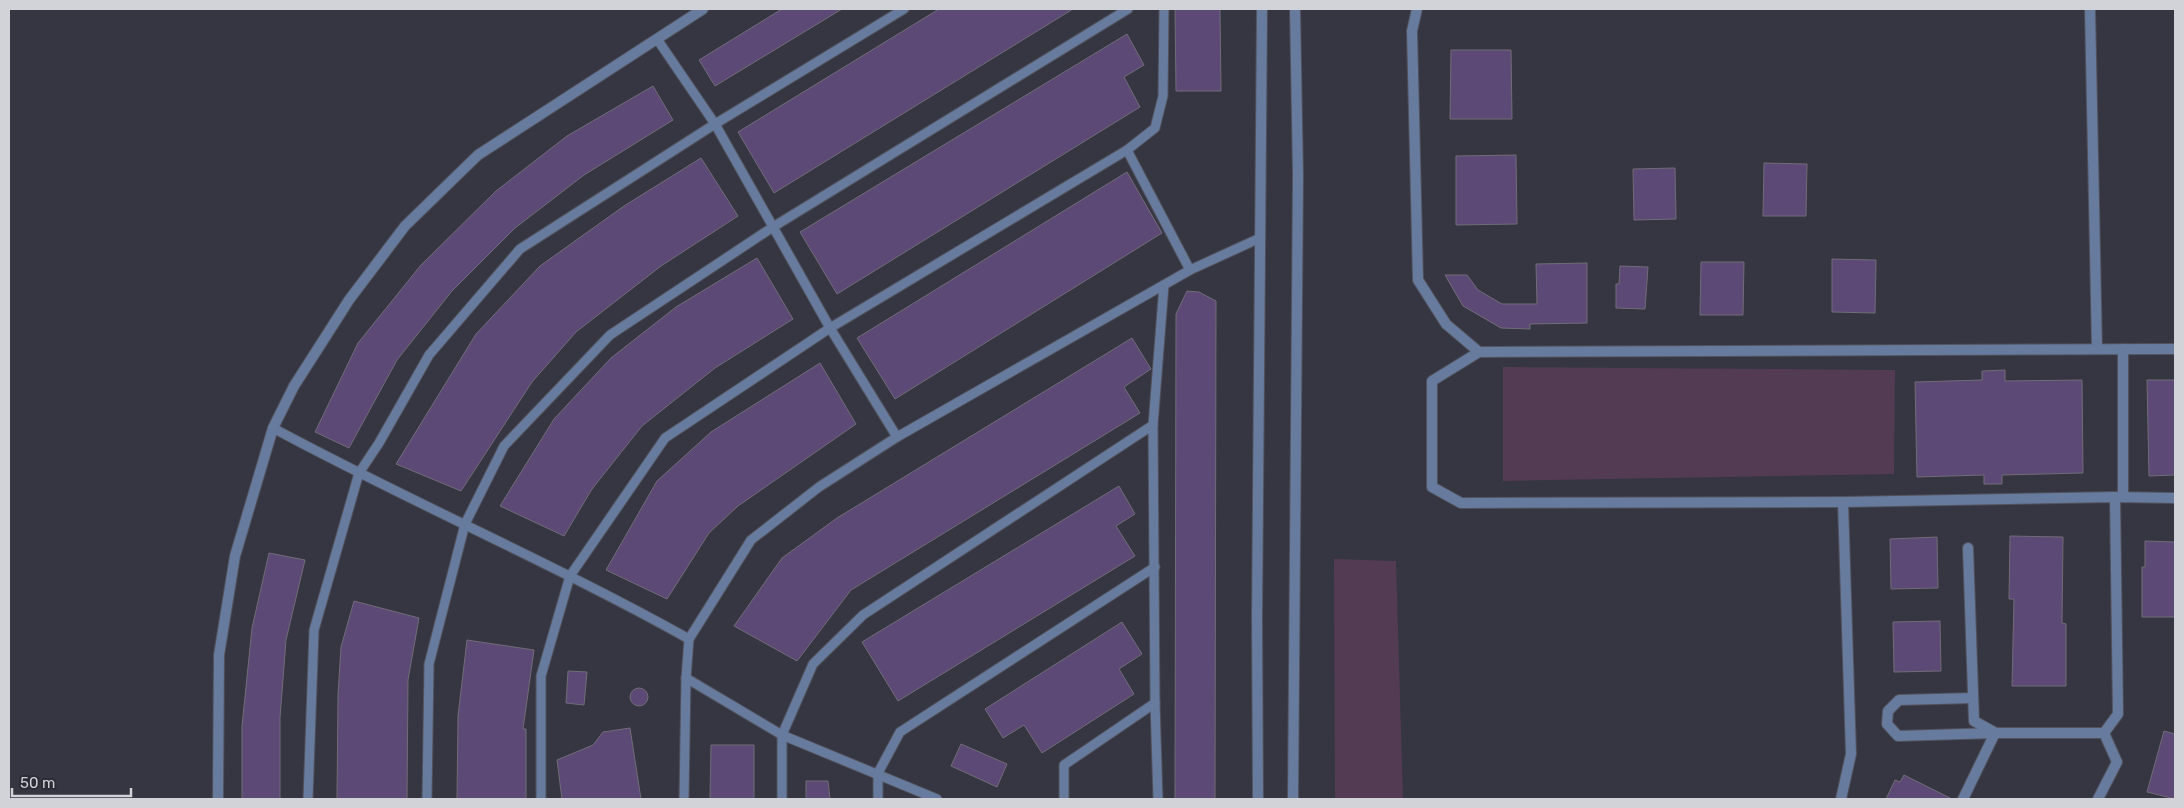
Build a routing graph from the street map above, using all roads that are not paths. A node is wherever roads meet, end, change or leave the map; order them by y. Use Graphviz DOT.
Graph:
graph roads {
  1 [pos="703,9"];
  2 [pos="904,9"];
  3 [pos="1128,9"];
  4 [pos="1164,9"];
  5 [pos="1262,9"];
  6 [pos="1295,9"];
  7 [pos="1416,9"];
  8 [pos="2090,9"];
  9 [pos="657,39"];
  10 [pos="715,124"];
  11 [pos="1127,150"];
  12 [pos="773,227"];
  13 [pos="1260,238"];
  14 [pos="1190,270"];
  15 [pos="1164,284"];
  16 [pos="830,328"];
  17 [pos="2097,349"];
  18 [pos="2123,349"];
  19 [pos="2175,349"];
  20 [pos="1479,352"];
  21 [pos="1153,425"];
  22 [pos="273,428"];
  23 [pos="897,438"];
  24 [pos="359,473"];
  25 [pos="2119,497"];
  26 [pos="2175,498"];
  27 [pos="1843,502"];
  28 [pos="465,524"];
  29 [pos="1968,548"];
  30 [pos="1155,567"];
  31 [pos="570,576"];
  32 [pos="689,639"];
  33 [pos="686,678"];
  34 [pos="1973,698"];
  35 [pos="1155,703"];
  36 [pos="1995,733"];
  37 [pos="2104,733"];
  38 [pos="782,735"];
  39 [pos="878,773"];
  40 [pos="218,799"];
  41 [pos="308,799"];
  42 [pos="427,799"];
  43 [pos="541,799"];
  44 [pos="684,799"];
  45 [pos="782,799"];
  46 [pos="878,799"];
  47 [pos="937,799"];
  48 [pos="1064,799"];
  49 [pos="1158,799"];
  50 [pos="1258,799"];
  51 [pos="1293,799"];
  52 [pos="1842,799"];
  53 [pos="1963,799"];
  54 [pos="2098,799"];
  1 -- 9 [label="street"];
  2 -- 10 [label="lane"];
  3 -- 12 [label="lane"];
  4 -- 11 [label="lane"];
  5 -- 13 [label="street"];
  6 -- 51 [label="street"];
  7 -- 20 [label="street"];
  8 -- 17 [label="street"];
  9 -- 10 [label="lane"];
  9 -- 22 [label="street"];
  10 -- 12 [label="lane"];
  10 -- 24 [label="lane"];
  11 -- 14 [label="lane"];
  11 -- 16 [label="lane"];
  12 -- 16 [label="lane"];
  12 -- 28 [label="lane"];
  13 -- 14 [label="lane"];
  13 -- 50 [label="street"];
  14 -- 15 [label="lane"];
  15 -- 21 [label="lane"];
  15 -- 23 [label="lane"];
  16 -- 23 [label="lane"];
  16 -- 31 [label="lane"];
  17 -- 18 [label="street"];
  17 -- 20 [label="street"];
  18 -- 19 [label="street"];
  18 -- 25 [label="street"];
  20 -- 27 [label="street"];
  21 -- 30 [label="lane"];
  21 -- 38 [label="lane"];
  22 -- 24 [label="lane"];
  22 -- 40 [label="street"];
  23 -- 32 [label="lane"];
  24 -- 28 [label="lane"];
  24 -- 41 [label="lane"];
  25 -- 26 [label="street"];
  25 -- 27 [label="street"];
  25 -- 37 [label="street"];
  27 -- 52 [label="street"];
  28 -- 31 [label="lane"];
  28 -- 42 [label="lane"];
  29 -- 34 [label="street"];
  30 -- 35 [label="lane"];
  30 -- 39 [label="lane"];
  31 -- 32 [label="lane"];
  31 -- 43 [label="lane"];
  32 -- 33 [label="lane"];
  33 -- 38 [label="lane"];
  33 -- 44 [label="lane"];
  34 -- 36 [label="street"];
  34 -- 36 [label="street"];
  35 -- 48 [label="lane"];
  35 -- 49 [label="lane"];
  36 -- 37 [label="street"];
  36 -- 53 [label="street"];
  37 -- 54 [label="street"];
  38 -- 39 [label="lane"];
  38 -- 45 [label="lane"];
  39 -- 46 [label="lane"];
  39 -- 47 [label="lane"];
}
